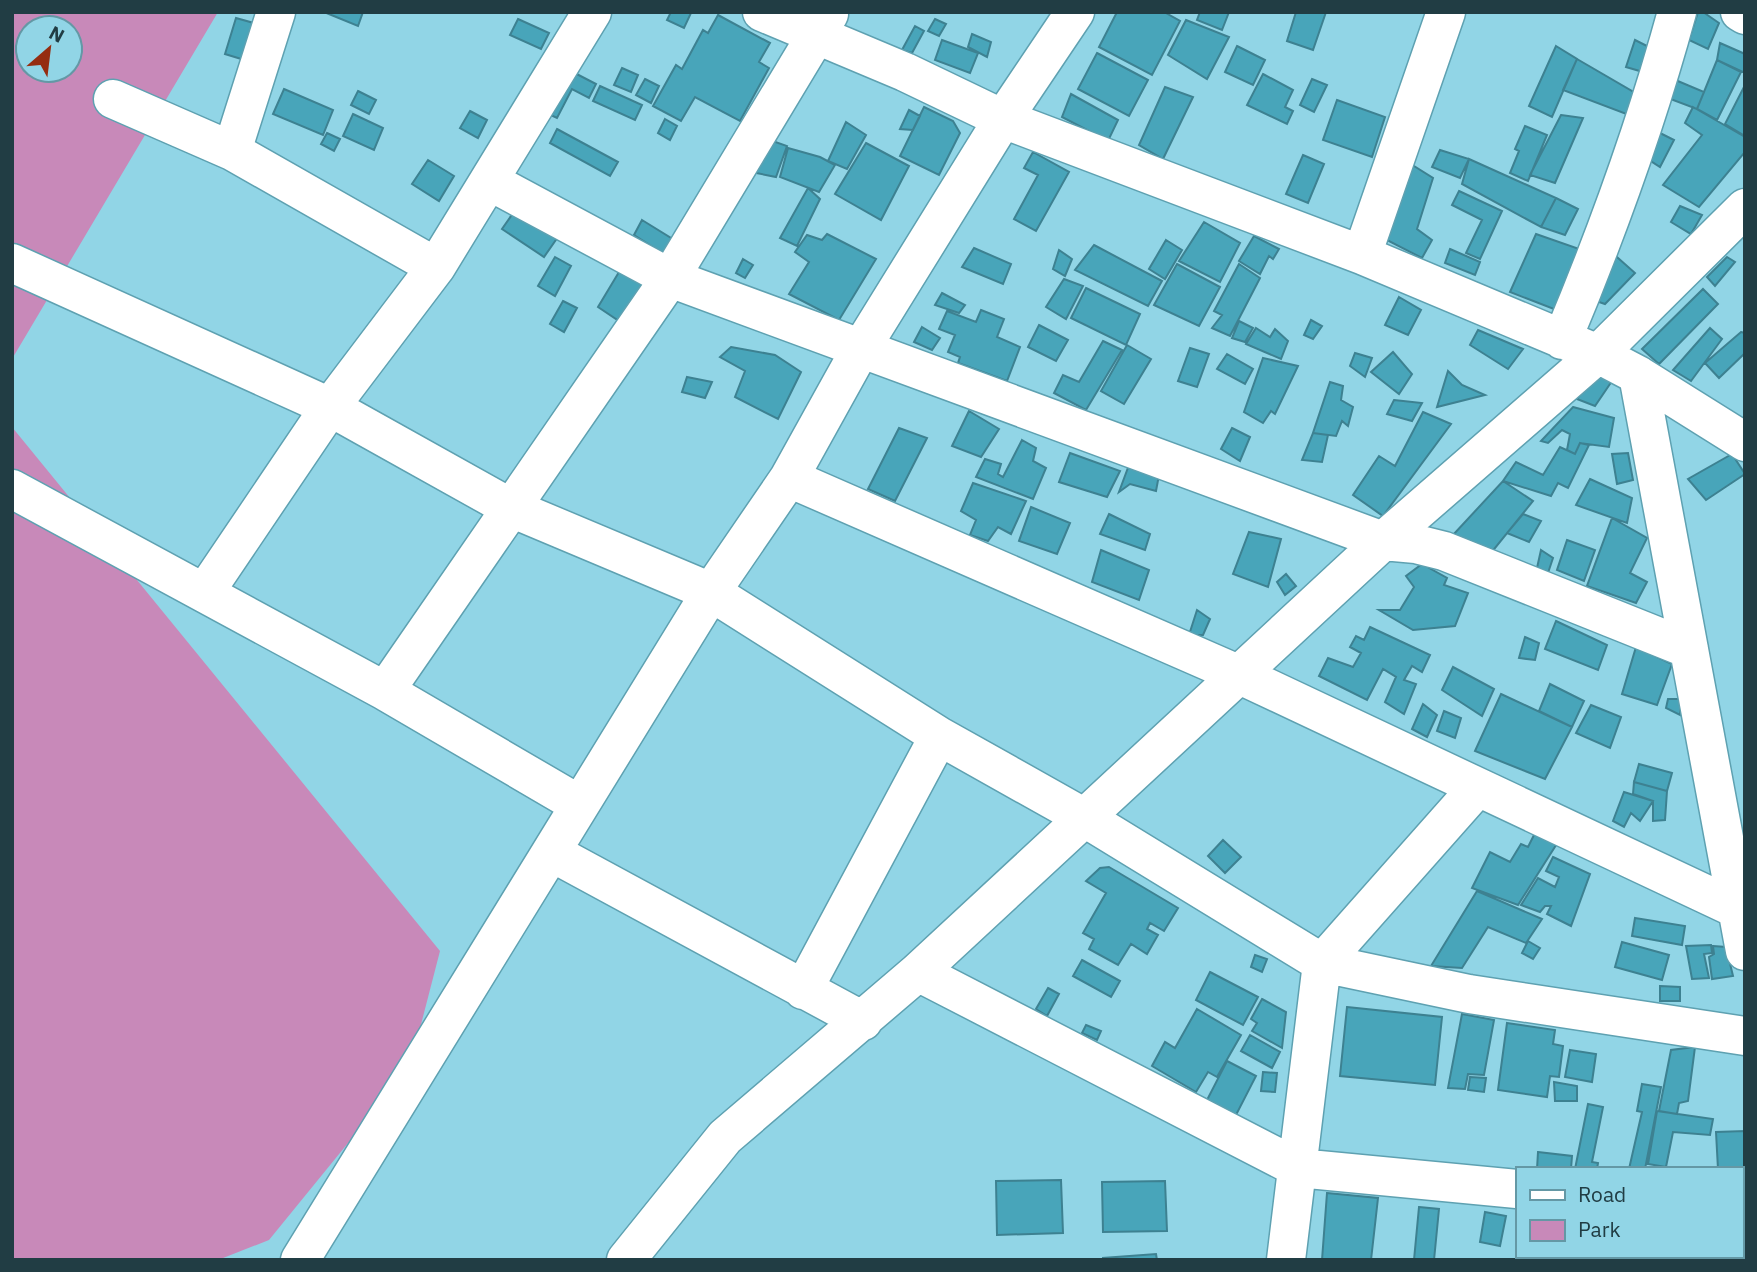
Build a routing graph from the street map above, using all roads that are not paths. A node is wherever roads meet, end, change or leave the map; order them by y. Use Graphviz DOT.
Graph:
graph roads {
  1 [pos="276,12"];
  2 [pos="592,12"];
  3 [pos="762,12"];
  4 [pos="1075,12"];
  5 [pos="1446,12"];
  6 [pos="1676,12"];
  7 [pos="823,23"];
  8 [pos="113,99"];
  9 [pos="1003,119"];
  10 [pos="232,151"];
  11 [pos="491,182"];
  12 [pos="1745,208"];
  13 [pos="1362,254"];
  14 [pos="12,263"];
  15 [pos="436,268"];
  16 [pos="670,278"];
  17 [pos="1562,340"];
  18 [pos="860,351"];
  19 [pos="1598,354"];
  20 [pos="1638,375"];
  21 [pos="330,407"];
  22 [pos="1745,442"];
  23 [pos="789,478"];
  24 [pos="12,489"];
  25 [pos="510,508"];
  26 [pos="1383,541"];
  27 [pos="205,592"];
  28 [pos="711,592"];
  29 [pos="1689,649"];
  30 [pos="1240,675"];
  31 [pos="385,691"];
  32 [pos="939,736"];
  33 [pos="1477,788"];
  34 [pos="580,805"];
  35 [pos="1085,818"];
  36 [pos="551,852"];
  37 [pos="1735,908"];
  38 [pos="1745,951"];
  39 [pos="1322,963"];
  40 [pos="918,972"];
  41 [pos="803,990"];
  42 [pos="863,1021"];
  43 [pos="1745,1035"];
  44 [pos="1298,1168"];
  45 [pos="1516,1189"];
  46 [pos="300,1260"];
  47 [pos="626,1260"];
  48 [pos="1286,1260"];
  1 -- 10 [label="street"];
  2 -- 11 [label="street"];
  3 -- 7 [label="street"];
  4 -- 9 [label="street"];
  5 -- 13 [label="street"];
  6 -- 17 [label="street"];
  7 -- 9 [label="street"];
  7 -- 16 [label="street"];
  8 -- 10 [label="street"];
  9 -- 13 [label="street"];
  9 -- 18 [label="street"];
  10 -- 15 [label="street"];
  11 -- 15 [label="street"];
  11 -- 16 [label="street"];
  12 -- 19 [label="street"];
  13 -- 17 [label="street"];
  14 -- 21 [label="street"];
  15 -- 21 [label="street"];
  16 -- 18 [label="street"];
  16 -- 25 [label="street"];
  17 -- 19 [label="street"];
  18 -- 23 [label="street"];
  18 -- 26 [label="street"];
  19 -- 20 [label="street"];
  19 -- 26 [label="street"];
  20 -- 22 [label="street"];
  20 -- 29 [label="street"];
  21 -- 25 [label="street"];
  21 -- 27 [label="street"];
  23 -- 28 [label="street"];
  23 -- 30 [label="street"];
  24 -- 27 [label="street"];
  25 -- 28 [label="street"];
  25 -- 31 [label="street"];
  26 -- 29 [label="street"];
  26 -- 30 [label="street"];
  27 -- 31 [label="street"];
  28 -- 32 [label="street"];
  28 -- 34 [label="street"];
  29 -- 37 [label="street"];
  30 -- 33 [label="street"];
  30 -- 35 [label="street"];
  31 -- 34 [label="street"];
  32 -- 35 [label="street"];
  32 -- 41 [label="street"];
  33 -- 37 [label="street"];
  33 -- 39 [label="street"];
  34 -- 36 [label="street"];
  35 -- 39 [label="street"];
  35 -- 40 [label="street"];
  36 -- 41 [label="street"];
  36 -- 46 [label="street"];
  37 -- 38 [label="street"];
  39 -- 43 [label="street"];
  39 -- 44 [label="street"];
  40 -- 42 [label="street"];
  40 -- 44 [label="street"];
  41 -- 42 [label="street"];
  42 -- 47 [label="street"];
  44 -- 45 [label="street"];
  44 -- 48 [label="street"];
}
